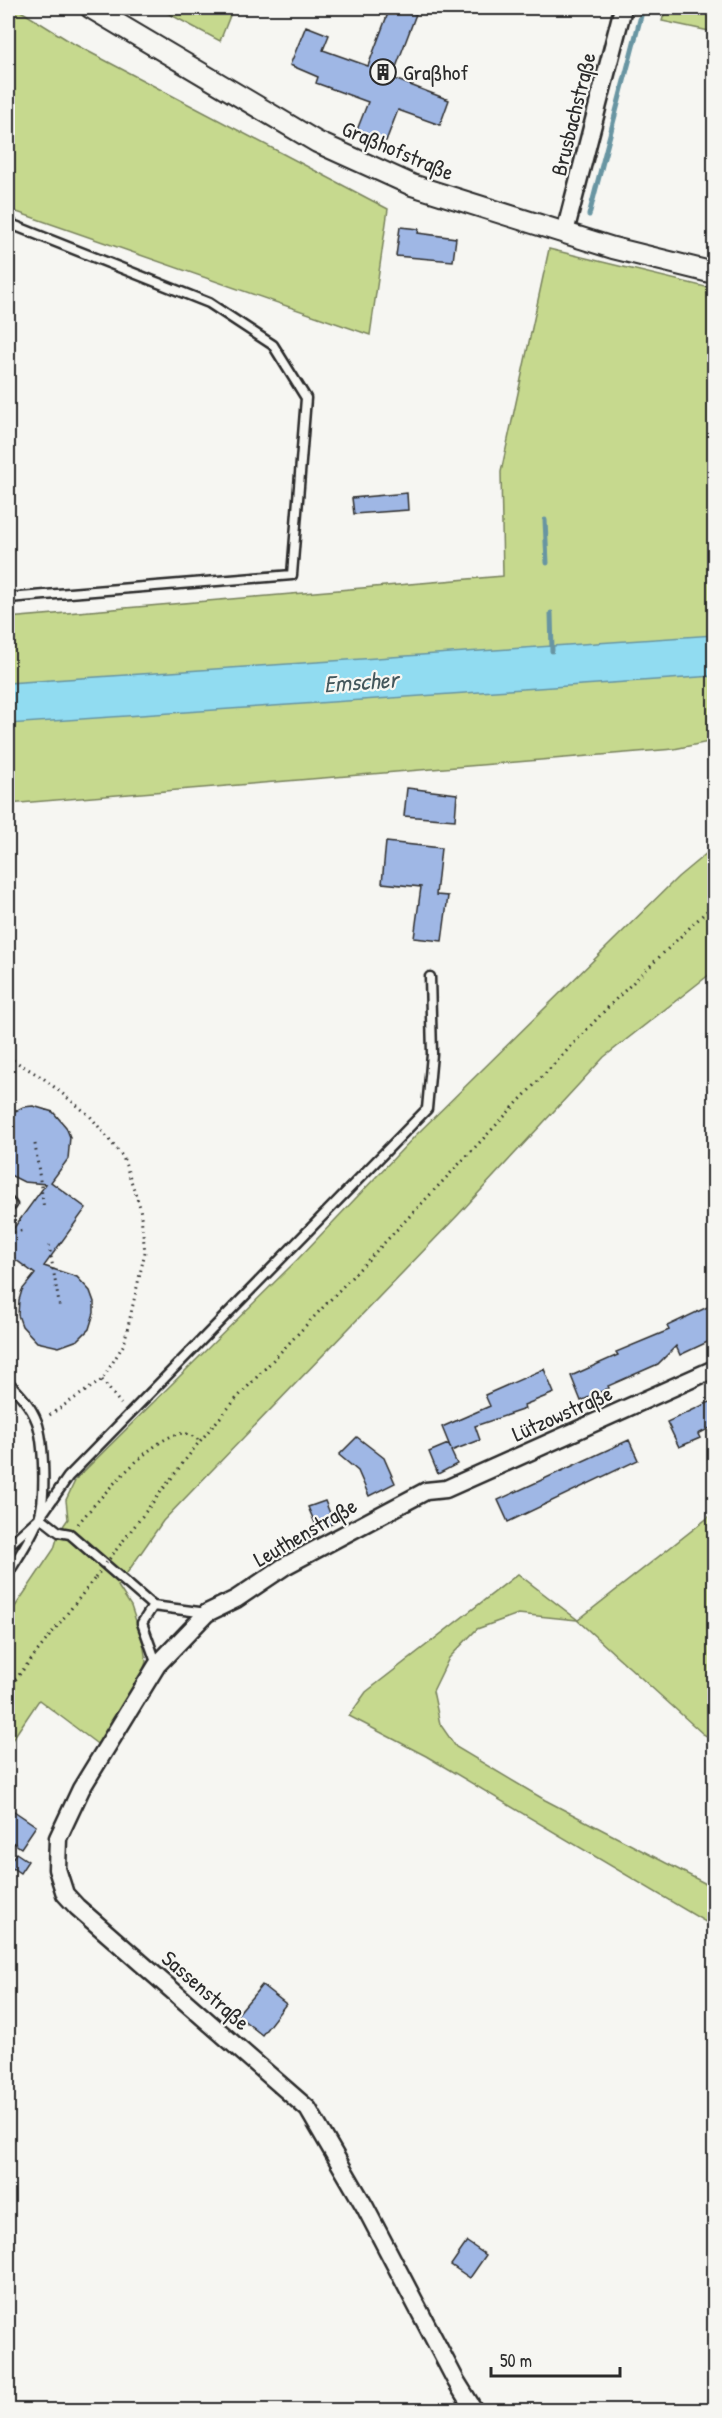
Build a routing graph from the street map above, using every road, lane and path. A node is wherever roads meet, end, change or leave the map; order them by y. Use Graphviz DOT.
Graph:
graph roads {
  1 [pos="91,8"];
  2 [pos="623,8"];
  3 [pos="8,223"];
  4 [pos="565,232"];
  5 [pos="714,273"];
  6 [pos="8,598"];
  7 [pos="714,904"];
  8 [pos="430,977"];
  9 [pos="8,1057"];
  10 [pos="35,1144"];
  11 [pos="44,1209"];
  12 [pos="25,1230"];
  13 [pos="8,1233"];
  14 [pos="50,1245"];
  15 [pos="60,1310"];
  16 [pos="714,1369"];
  17 [pos="102,1380"];
  18 [pos="8,1382"];
  19 [pos="129,1414"];
  20 [pos="37,1423"];
  21 [pos="200,1441"];
  22 [pos="426,1491"];
  23 [pos="39,1517"];
  24 [pos="70,1534"];
  25 [pos="8,1546"];
  26 [pos="8,1574"];
  27 [pos="153,1606"];
  28 [pos="207,1613"];
  29 [pos="157,1665"];
  30 [pos="8,1689"];
  31 [pos="474,2410"];
  1 -- 4 [label="street, Graßhofstraße"];
  2 -- 4 [label="street, Brusbachstraße"];
  3 -- 6 [label="lane"];
  4 -- 5 [label="street, Graßhofstraße"];
  7 -- 21 [label="path"];
  8 -- 19 [label="lane"];
  9 -- 17 [label="path"];
  10 -- 11 [label="path"];
  12 -- 13 [label="path"];
  14 -- 15 [label="path"];
  16 -- 22 [label="street, Lützowstraße"];
  17 -- 19 [label="path"];
  17 -- 20 [label="path"];
  18 -- 20 [label="lane"];
  19 -- 23 [label="lane"];
  20 -- 23 [label="lane"];
  21 -- 24 [label="path"];
  21 -- 30 [label="path, bridge"];
  22 -- 28 [label="street, Leuthenstraße"];
  23 -- 24 [label="lane"];
  23 -- 25 [label="lane"];
  23 -- 26 [label="lane"];
  24 -- 27 [label="lane"];
  27 -- 28 [label="lane"];
  27 -- 29 [label="lane"];
  28 -- 29 [label="street, Sassenstraße"];
  29 -- 31 [label="street, Sassenstraße"];
}
